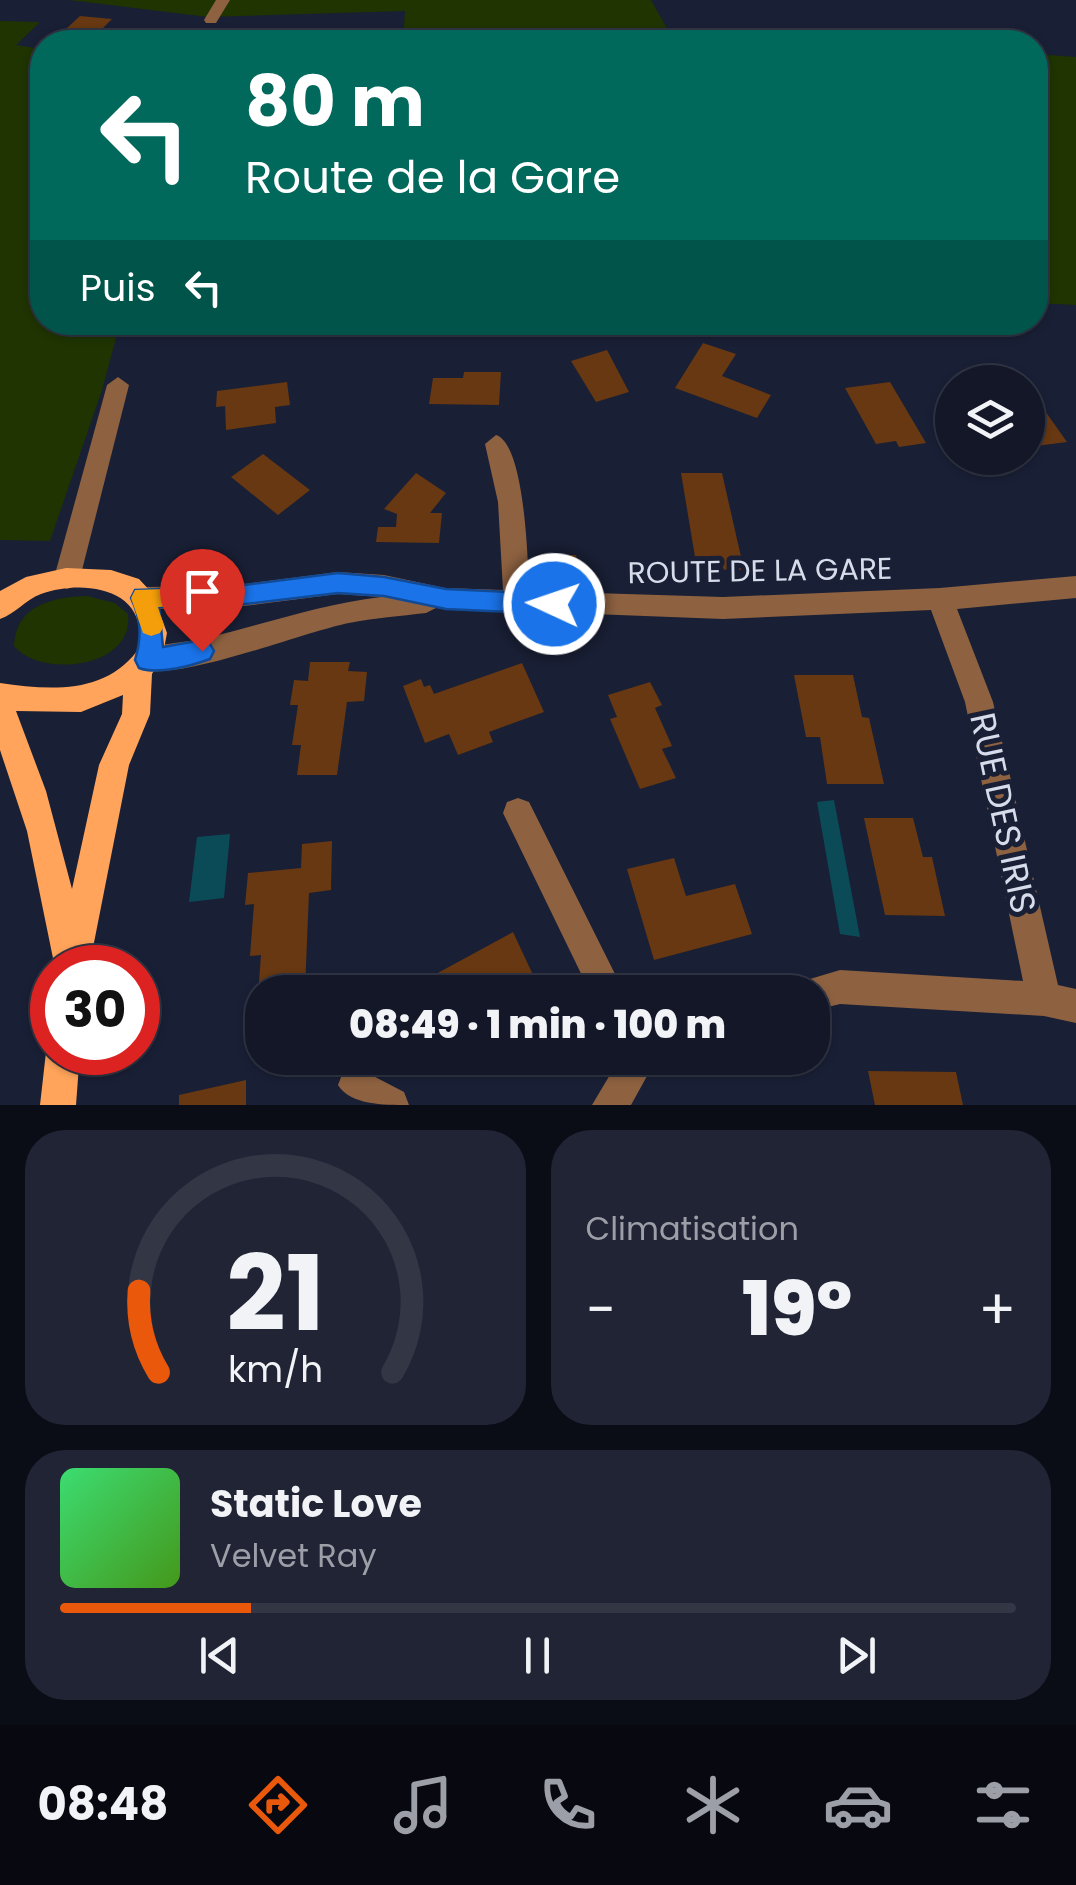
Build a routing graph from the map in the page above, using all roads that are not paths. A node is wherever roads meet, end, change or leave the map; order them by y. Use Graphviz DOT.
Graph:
graph roads {
  1 [pos="223,0"];
  2 [pos="211,20"];
  3 [pos="118,385"];
  4 [pos="496,444"];
  5 [pos="67,578"];
  6 [pos="0,584"];
  7 [pos="29,586"];
  8 [pos="1076,588"];
  9 [pos="143,598"];
  10 [pos="446,599"];
  11 [pos="940,599"];
  12 [pos="516,602"];
  13 [pos="0,608"];
  14 [pos="143,664"];
  15 [pos="0,699"];
  16 [pos="518,813"];
  17 [pos="68,945"];
  18 [pos="77,945"];
  19 [pos="599,975"];
  20 [pos="830,990"];
  21 [pos="1060,1003"];
  22 [pos="61,1075"];
  23 [pos="629,1075"];
  24 [pos="356,1085"];
  25 [pos="58,1105"];
  26 [pos="391,1105"];
  27 [pos="610,1105"];
  1 -- 2 [label="street"];
  3 -- 5 [label="street"];
  4 -- 12 [label="street"];
  5 -- 7 [label="main road, ROUTE DE LA GARE"];
  5 -- 9 [label="main road, ROUTE DE LA GARE"];
  6 -- 7 [label="main road, ROUTE DE LA GARE"];
  7 -- 13 [label="main road, ROUTE DE LA GARE"];
  8 -- 11 [label="street, ROUTE DE LA GARE"];
  9 -- 10 [label="street, ROUTE DE LA GARE"];
  9 -- 14 [label="main road"];
  10 -- 12 [label="street, ROUTE DE LA GARE"];
  10 -- 14 [label="street, ROUTE DE LA GARE"];
  11 -- 12 [label="street, ROUTE DE LA GARE"];
  11 -- 21 [label="street, RUE DES IRIS"];
  14 -- 15 [label="main road, ROUTE DE LA GARE"];
  14 -- 18 [label="main road"];
  15 -- 17 [label="main road"];
  16 -- 19 [label="street"];
  20 -- 21 [label="street"];
  22 -- 25 [label="main road"];
  23 -- 27 [label="street"];
  24 -- 26 [label="street"];
}
